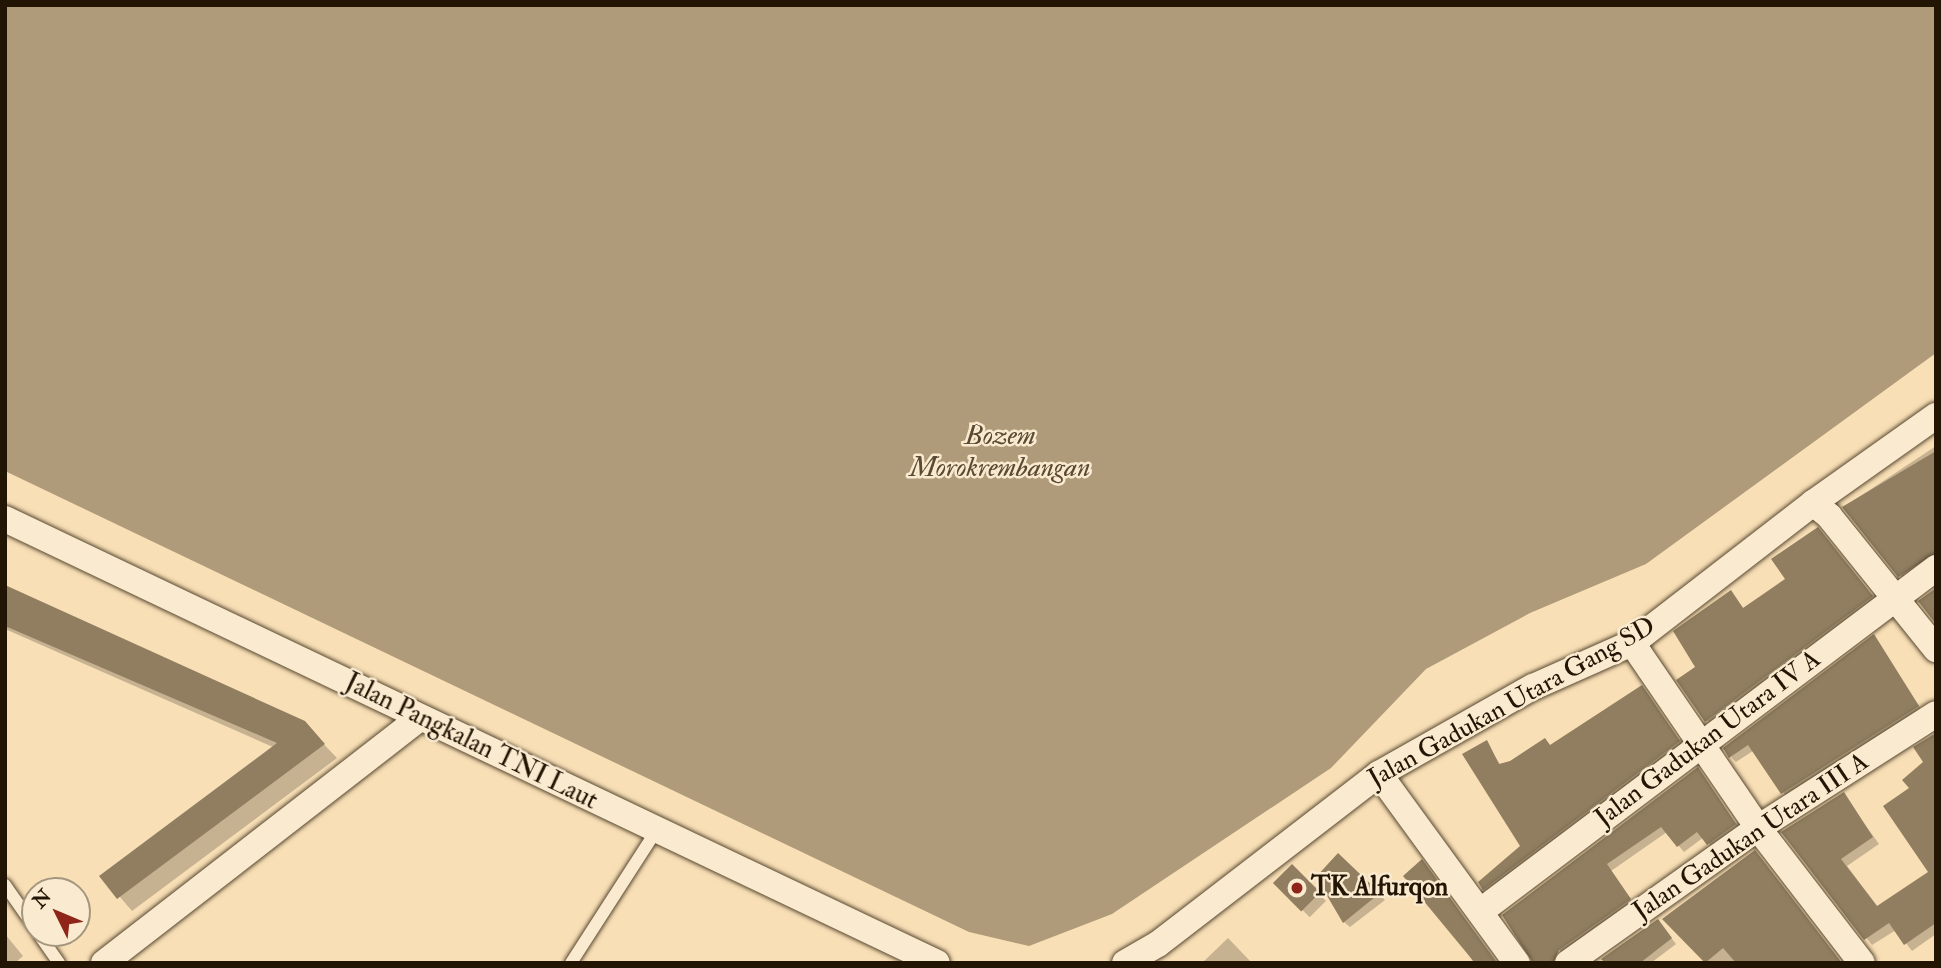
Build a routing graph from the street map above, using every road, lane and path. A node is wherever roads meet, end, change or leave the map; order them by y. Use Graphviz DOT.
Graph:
graph roads {
  1 [pos="1936,416"];
  2 [pos="1813,503"];
  3 [pos="5,519"];
  4 [pos="1936,568"];
  5 [pos="1894,598"];
  6 [pos="1632,643"];
  7 [pos="1936,649"];
  8 [pos="1936,714"];
  9 [pos="420,718"];
  10 [pos="1699,746"];
  11 [pos="1379,774"];
  12 [pos="1758,828"];
  13 [pos="656,831"];
  14 [pos="5,885"];
  15 [pos="21,908"];
  16 [pos="1480,911"];
  17 [pos="48,947"];
  18 [pos="1154,953"];
  19 [pos="59,963"];
  20 [pos="104,963"];
  21 [pos="571,963"];
  22 [pos="937,963"];
  23 [pos="1125,963"];
  24 [pos="1517,963"];
  25 [pos="1569,963"];
  26 [pos="1862,963"];
  1 -- 2 [label="street, Jalan Gadukan Utara Gang SD"];
  2 -- 5 [label="street"];
  2 -- 6 [label="street, Jalan Gadukan Utara Gang SD"];
  3 -- 9 [label="street, Jalan Pangkalan TNI Laut"];
  4 -- 5 [label="street, Jalan Gadukan Utara IV A"];
  5 -- 7 [label="street"];
  5 -- 10 [label="street, Jalan Gadukan Utara IV A"];
  6 -- 10 [label="street"];
  6 -- 11 [label="street, Jalan Gadukan Utara Gang SD"];
  8 -- 12 [label="street, Jalan Gadukan Utara III A"];
  9 -- 13 [label="street, Jalan Pangkalan TNI Laut"];
  9 -- 20 [label="street"];
  10 -- 12 [label="street"];
  10 -- 16 [label="street, Jalan Gadukan Utara IV A"];
  11 -- 16 [label="street"];
  11 -- 18 [label="street, Jalan Gadukan Utara Gang SD"];
  12 -- 25 [label="street, Jalan Gadukan Utara III A"];
  12 -- 26 [label="street"];
  13 -- 21 [label="lane"];
  13 -- 22 [label="street, Jalan Pangkalan TNI Laut"];
  14 -- 15 [label="lane"];
  16 -- 24 [label="street"];
  17 -- 19 [label="lane"];
  18 -- 23 [label="street, Jalan Gadukan Utara Gang SD"];
}
